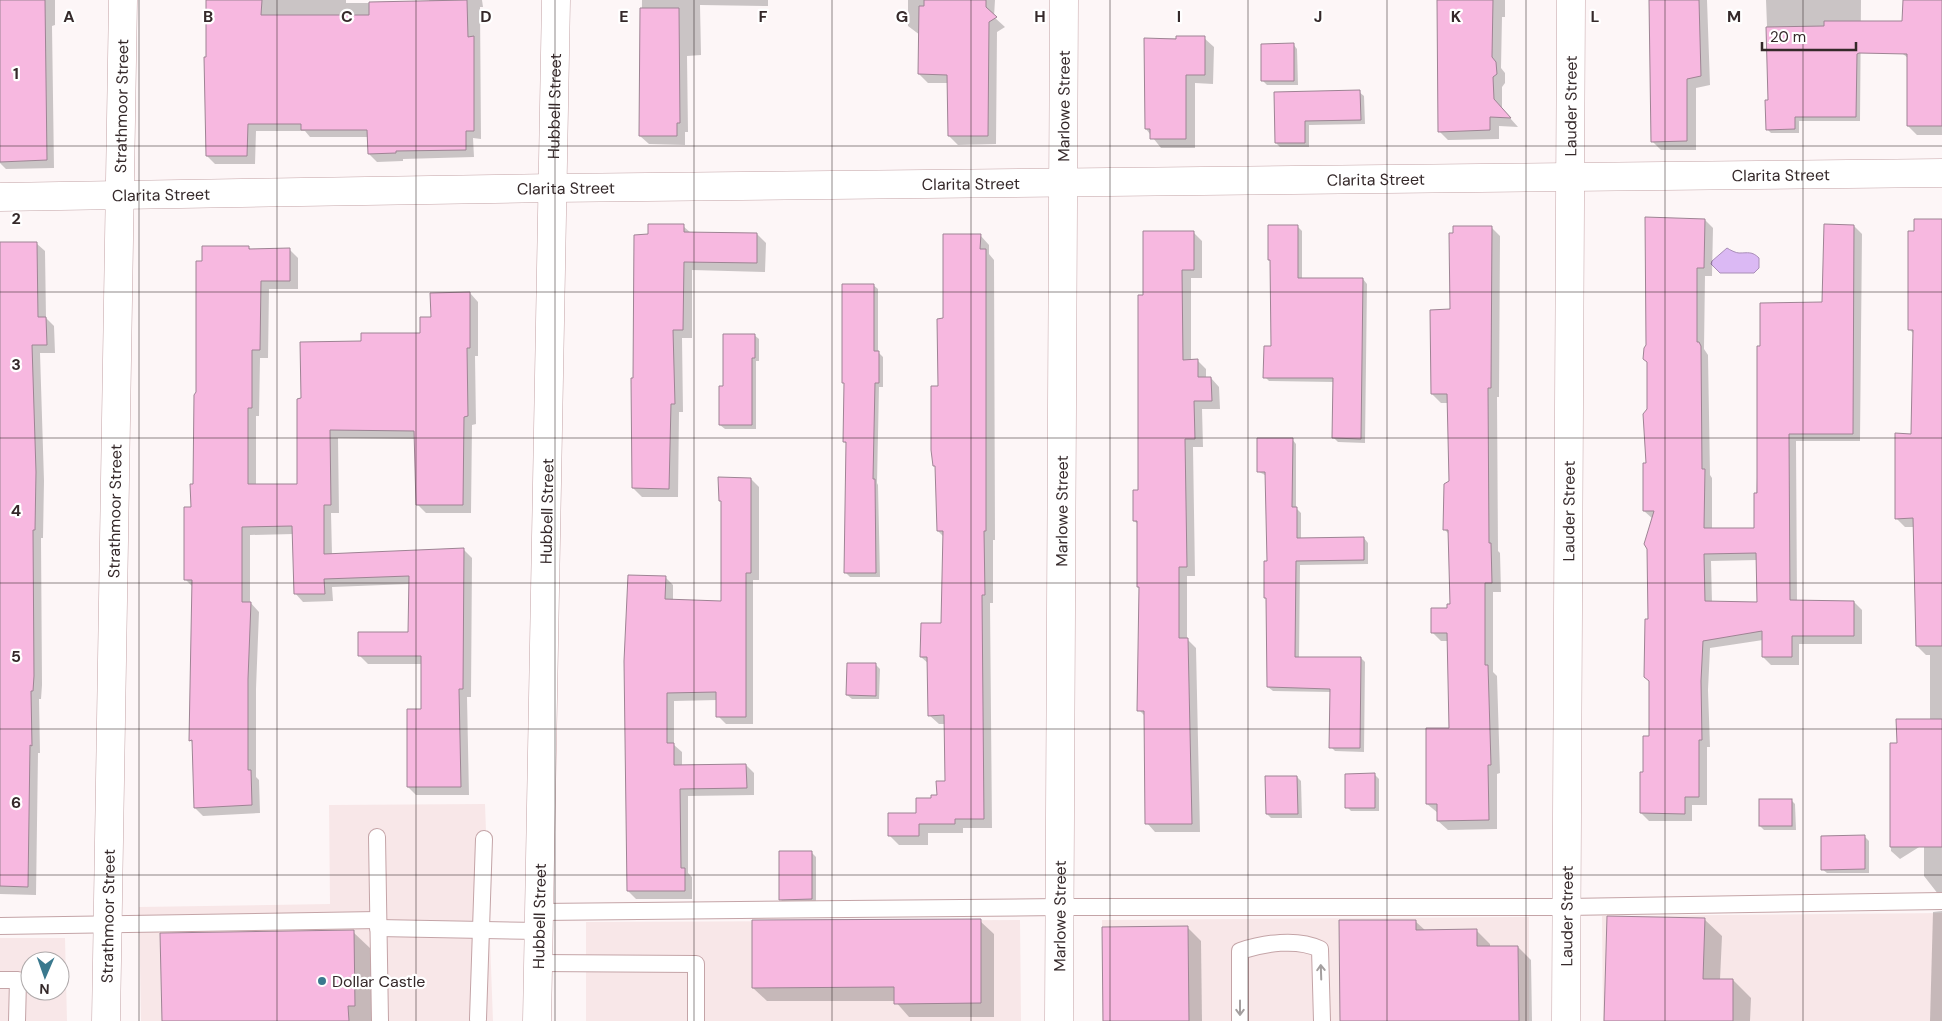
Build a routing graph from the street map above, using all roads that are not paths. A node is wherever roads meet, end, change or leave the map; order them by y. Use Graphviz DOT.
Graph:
graph roads {
  1 [pos="123,0"];
  2 [pos="556,0"];
  3 [pos="1064,0"];
  4 [pos="1571,0"];
  5 [pos="1942,173"];
  6 [pos="1570,178"];
  7 [pos="1064,183"];
  8 [pos="553,188"];
  9 [pos="120,195"];
  10 [pos="0,197"];
  11 [pos="377,837"];
  12 [pos="484,839"];
  13 [pos="1942,901"];
  14 [pos="1567,906"];
  15 [pos="1060,907"];
  16 [pos="539,921"];
  17 [pos="378,924"];
  18 [pos="0,926"];
  19 [pos="108,926"];
  20 [pos="481,929"];
  21 [pos="538,963"];
  22 [pos="0,980"];
  23 [pos="478,1019"];
  24 [pos="17,1021"];
  25 [pos="106,1021"];
  26 [pos="380,1021"];
  27 [pos="537,1021"];
  28 [pos="696,1021"];
  29 [pos="1059,1021"];
  30 [pos="1240,1021"];
  31 [pos="1322,1021"];
  32 [pos="1566,1021"];
  1 -- 9 [label="street, Strathmoor Street"];
  2 -- 8 [label="street, Hubbell Street"];
  3 -- 7 [label="street, Marlowe Street"];
  4 -- 6 [label="street, Lauder Street"];
  5 -- 6 [label="street, Clarita Street"];
  6 -- 7 [label="street, Clarita Street"];
  6 -- 14 [label="street, Lauder Street"];
  7 -- 8 [label="street, Clarita Street"];
  7 -- 15 [label="street, Marlowe Street"];
  8 -- 9 [label="street, Clarita Street"];
  8 -- 16 [label="street, Hubbell Street"];
  9 -- 10 [label="street, Clarita Street"];
  9 -- 19 [label="street, Strathmoor Street"];
  11 -- 17 [label="lane"];
  12 -- 20 [label="lane"];
  13 -- 14 [label="lane"];
  14 -- 15 [label="lane"];
  14 -- 32 [label="street, Lauder Street"];
  15 -- 16 [label="lane"];
  15 -- 29 [label="street, Marlowe Street"];
  16 -- 20 [label="lane"];
  16 -- 21 [label="street, Hubbell Street"];
  17 -- 19 [label="lane"];
  17 -- 20 [label="lane"];
  17 -- 26 [label="lane"];
  18 -- 19 [label="lane"];
  19 -- 25 [label="street, Strathmoor Street"];
  20 -- 23 [label="lane"];
  21 -- 27 [label="street, Hubbell Street"];
  21 -- 28 [label="lane"];
  22 -- 24 [label="lane"];
  31 -- 30 [label="lane, one-way"];
}
